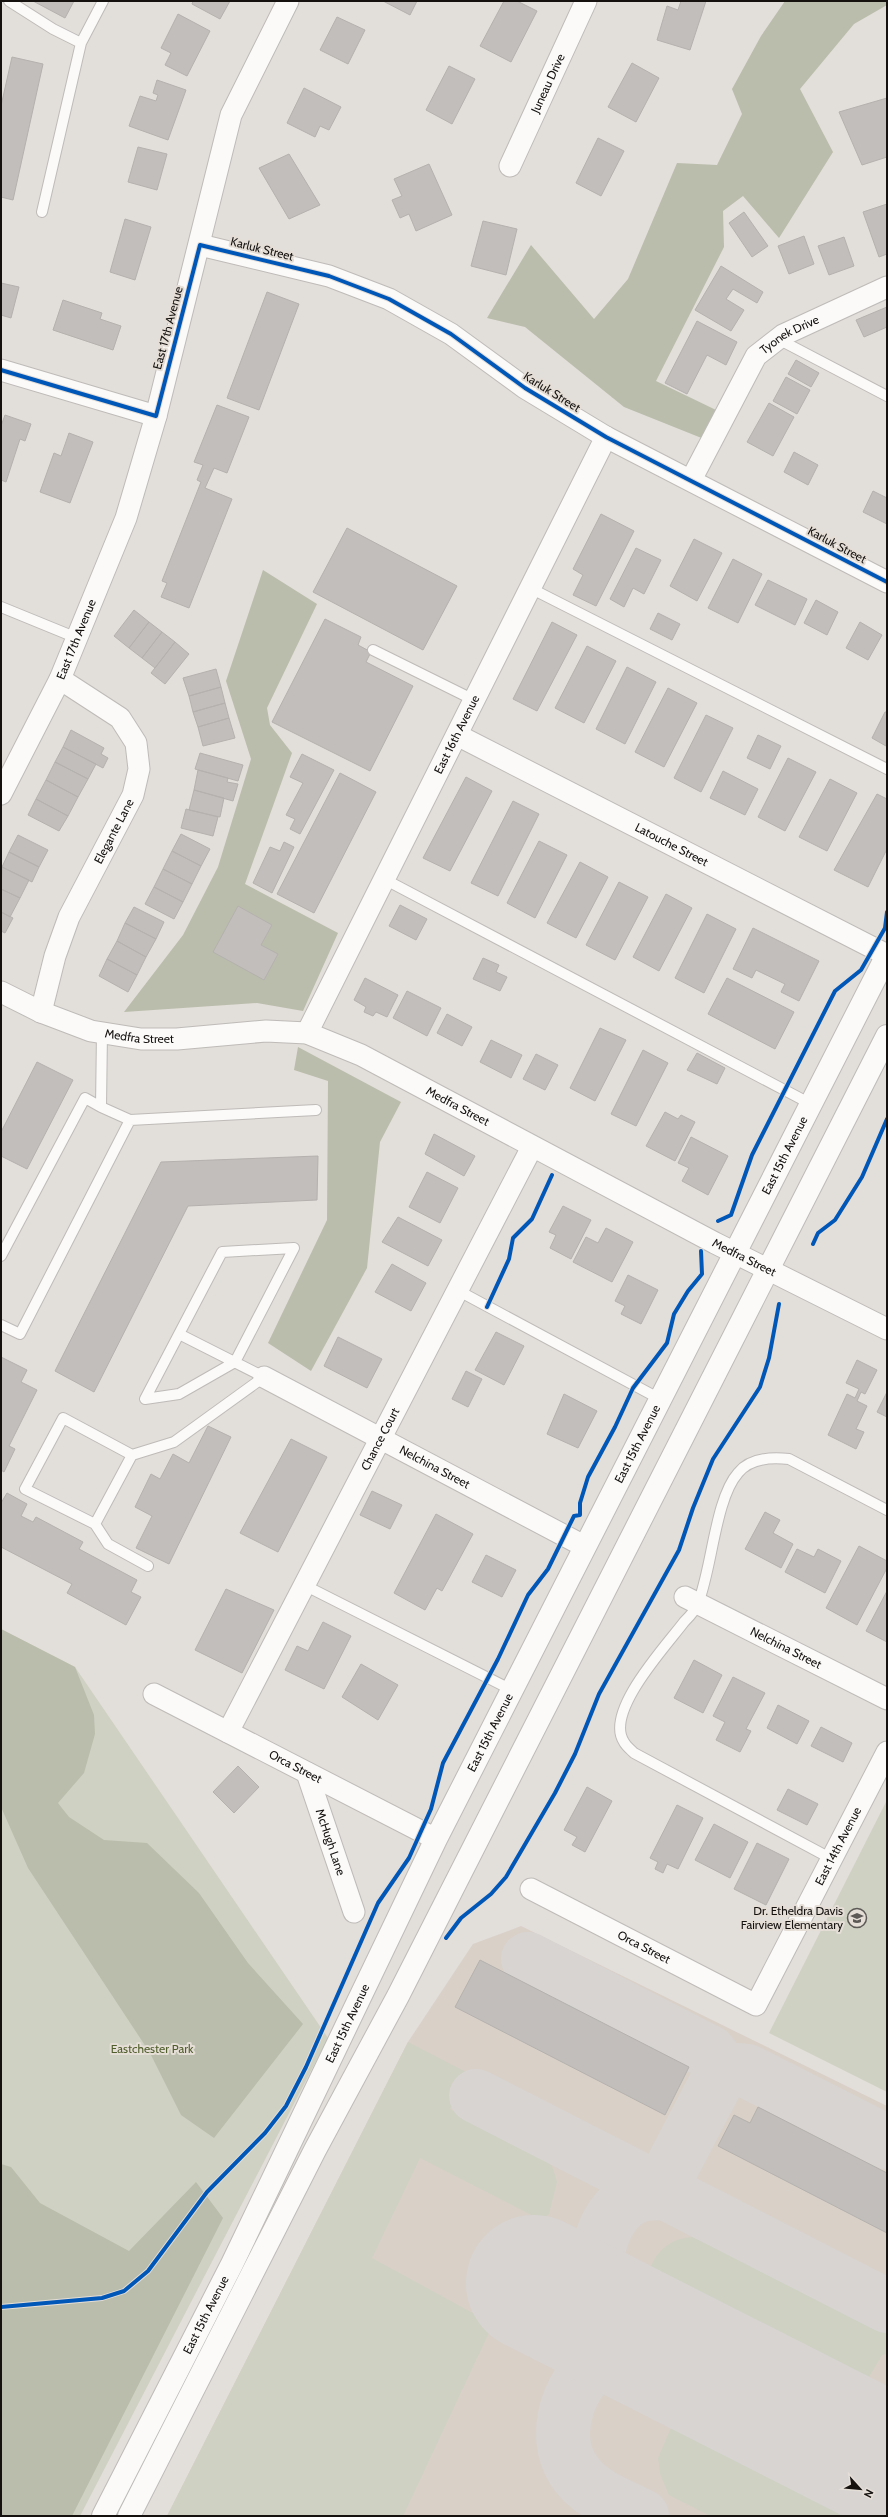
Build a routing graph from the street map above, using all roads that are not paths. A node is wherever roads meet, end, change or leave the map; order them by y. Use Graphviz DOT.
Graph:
graph roads {
  1 [pos="9,1"];
  2 [pos="103,1"];
  3 [pos="288,1"];
  4 [pos="586,1"];
  5 [pos="81,43"];
  6 [pos="510,166"];
  7 [pos="42,212"];
  8 [pos="200,245"];
  9 [pos="887,287"];
  10 [pos="778,339"];
  11 [pos="1,370"];
  12 [pos="887,396"];
  13 [pos="156,416"];
  14 [pos="606,437"];
  15 [pos="691,480"];
  16 [pos="887,582"];
  17 [pos="530,588"];
  18 [pos="1,606"];
  19 [pos="77,638"];
  20 [pos="373,650"];
  21 [pos="60,679"];
  22 [pos="474,700"];
  23 [pos="457,735"];
  24 [pos="887,769"];
  25 [pos="1,794"];
  26 [pos="384,879"];
  27 [pos="887,955"];
  28 [pos="1,992"];
  29 [pos="42,1012"];
  30 [pos="102,1032"];
  31 [pos="307,1033"];
  32 [pos="887,1036"];
  33 [pos="811,1104"];
  34 [pos="101,1107"];
  35 [pos="316,1110"];
  36 [pos="130,1120"];
  37 [pos="532,1147"];
  38 [pos="735,1253"];
  39 [pos="1,1256"];
  40 [pos="767,1269"];
  41 [pos="457,1290"];
  42 [pos="1,1325"];
  43 [pos="887,1329"];
  44 [pos="179,1334"];
  45 [pos="235,1362"];
  46 [pos="264,1377"];
  47 [pos="660,1399"];
  48 [pos="380,1438"];
  49 [pos="132,1455"];
  50 [pos="887,1510"];
  51 [pos="95,1524"];
  52 [pos="584,1546"];
  53 [pos="148,1566"];
  54 [pos="304,1585"];
  55 [pos="691,1600"];
  56 [pos="512,1690"];
  57 [pos="154,1694"];
  58 [pos="887,1699"];
  59 [pos="228,1732"];
  60 [pos="887,1752"];
  61 [pos="307,1773"];
  62 [pos="436,1839"];
  63 [pos="830,1858"];
  64 [pos="531,1889"];
  65 [pos="354,1912"];
  66 [pos="756,2005"];
  67 [pos="103,2516"];
  68 [pos="129,2516"];
  1 -- 5 [label="lane"];
  2 -- 5 [label="lane"];
  3 -- 8 [label="street, East 17th Avenue"];
  4 -- 6 [label="street, Juneau Drive"];
  5 -- 7 [label="lane"];
  8 -- 13 [label="street, East 17th Avenue"];
  8 -- 14 [label="street, Karluk Street"];
  9 -- 10 [label="street, Tyonek Drive"];
  10 -- 12 [label="lane"];
  10 -- 15 [label="street, Tyonek Drive"];
  11 -- 13 [label="street"];
  13 -- 19 [label="street, East 17th Avenue"];
  14 -- 15 [label="street, Karluk Street"];
  14 -- 17 [label="street, East 16th Avenue"];
  15 -- 16 [label="street, Karluk Street"];
  17 -- 22 [label="street, East 16th Avenue"];
  17 -- 24 [label="lane"];
  18 -- 19 [label="lane"];
  19 -- 21 [label="street, East 17th Avenue"];
  20 -- 22 [label="lane"];
  21 -- 25 [label="street, East 17th Avenue"];
  21 -- 29 [label="street, Elegante Lane"];
  22 -- 23 [label="street, East 16th Avenue"];
  23 -- 26 [label="street, East 16th Avenue"];
  23 -- 27 [label="street, Latouche Street"];
  26 -- 31 [label="street, East 16th Avenue"];
  26 -- 33 [label="lane"];
  27 -- 33 [label="main road, East 15th Avenue"];
  28 -- 29 [label="street, Medfra Street"];
  29 -- 30 [label="street, Medfra Street"];
  30 -- 31 [label="street, Medfra Street"];
  30 -- 34 [label="lane"];
  31 -- 37 [label="street, Medfra Street"];
  32 -- 40 [label="main road, East 15th Avenue"];
  33 -- 38 [label="main road, East 15th Avenue"];
  34 -- 36 [label="lane"];
  34 -- 39 [label="lane"];
  35 -- 36 [label="lane"];
  36 -- 42 [label="lane"];
  37 -- 38 [label="street, Medfra Street"];
  37 -- 41 [label="street, Chance Court"];
  38 -- 40 [label="street, Medfra Street"];
  38 -- 47 [label="main road, East 15th Avenue"];
  40 -- 43 [label="street, Medfra Street"];
  40 -- 68 [label="main road, East 15th Avenue"];
  41 -- 47 [label="lane"];
  41 -- 48 [label="street, Chance Court"];
  44 -- 45 [label="lane"];
  44 -- 45 [label="lane"];
  44 -- 45 [label="lane"];
  45 -- 46 [label="lane"];
  46 -- 48 [label="street, Nelchina Street"];
  46 -- 49 [label="lane"];
  47 -- 52 [label="main road, East 15th Avenue"];
  48 -- 52 [label="street, Nelchina Street"];
  48 -- 54 [label="street, Chance Court"];
  49 -- 51 [label="lane"];
  49 -- 51 [label="lane"];
  50 -- 55 [label="lane"];
  51 -- 53 [label="lane"];
  52 -- 56 [label="main road, East 15th Avenue"];
  54 -- 56 [label="lane"];
  54 -- 59 [label="street, Chance Court"];
  55 -- 58 [label="street, Nelchina Street"];
  55 -- 63 [label="lane"];
  56 -- 62 [label="main road, East 15th Avenue"];
  57 -- 59 [label="street, Orca Street"];
  59 -- 61 [label="street, Orca Street"];
  60 -- 63 [label="street, East 14th Avenue"];
  61 -- 62 [label="street, Orca Street"];
  61 -- 65 [label="street, McHugh Lane"];
  62 -- 67 [label="main road, East 15th Avenue"];
  63 -- 66 [label="street, East 14th Avenue"];
  64 -- 66 [label="street, Orca Street"];
}
